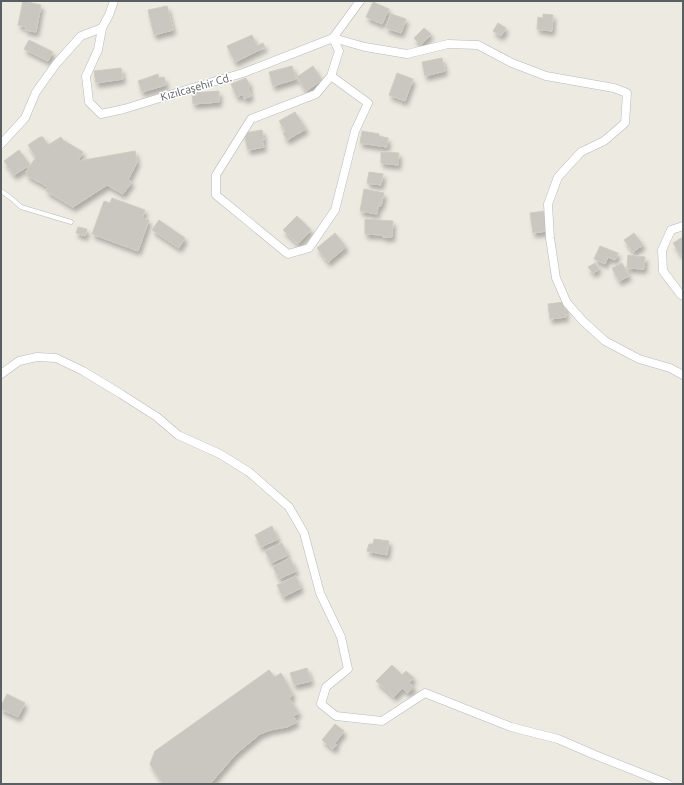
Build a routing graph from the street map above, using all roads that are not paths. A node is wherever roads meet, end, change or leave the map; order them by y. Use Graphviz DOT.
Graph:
graph roads {
  1 [pos="114,1"];
  2 [pos="360,1"];
  3 [pos="102,28"];
  4 [pos="334,38"];
  5 [pos="331,76"];
  6 [pos="1,144"];
  7 [pos="1,191"];
  8 [pos="71,222"];
  9 [pos="683,226"];
  10 [pos="683,296"];
  11 [pos="1,374"];
  12 [pos="683,375"];
  13 [pos="668,784"];
  1 -- 3 [label="street"];
  2 -- 4 [label="street"];
  3 -- 4 [label="street, Kızılcaşehir Cd."];
  3 -- 6 [label="street"];
  4 -- 5 [label="street"];
  4 -- 12 [label="street"];
  5 -- 5 [label="street"];
  7 -- 8 [label="lane"];
  9 -- 10 [label="street"];
  11 -- 13 [label="street"];
}
